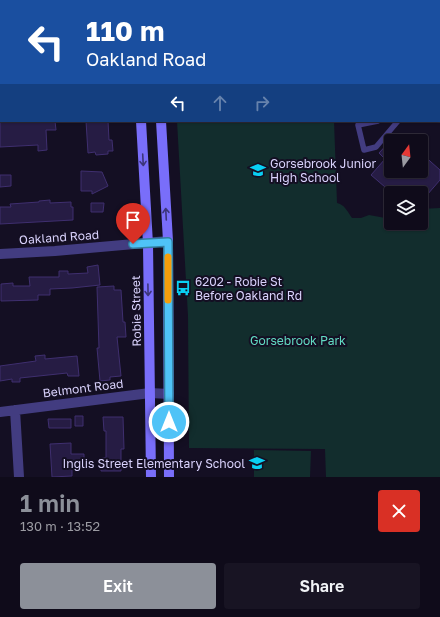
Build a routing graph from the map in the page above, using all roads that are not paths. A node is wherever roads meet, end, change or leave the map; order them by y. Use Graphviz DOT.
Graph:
graph roads {
  1 [pos="141,122"];
  2 [pos="161,122"];
  3 [pos="373,122"];
  4 [pos="397,122"];
  5 [pos="168,242"];
  6 [pos="148,244"];
  7 [pos="0,254"];
  8 [pos="150,393"];
  9 [pos="169,394"];
  10 [pos="14,410"];
  11 [pos="0,412"];
  12 [pos="19,477"];
  13 [pos="151,477"];
  14 [pos="169,477"];
  1 -- 6 [label="main road, Robie Street, one-way"];
  5 -- 2 [label="main road, one-way"];
  3 -- 4 [label="lane"];
  5 -- 6 [label="street, Oakland Road"];
  5 -- 9 [label="main road"];
  6 -- 7 [label="street, Oakland Road"];
  6 -- 8 [label="main road, Robie Street, one-way"];
  8 -- 9 [label="street, Belmont Road"];
  8 -- 10 [label="street, Belmont Road"];
  8 -- 13 [label="main road, Robie Street"];
  9 -- 14 [label="main road"];
  10 -- 11 [label="street, Belmont Road"];
  10 -- 12 [label="street"];
}
